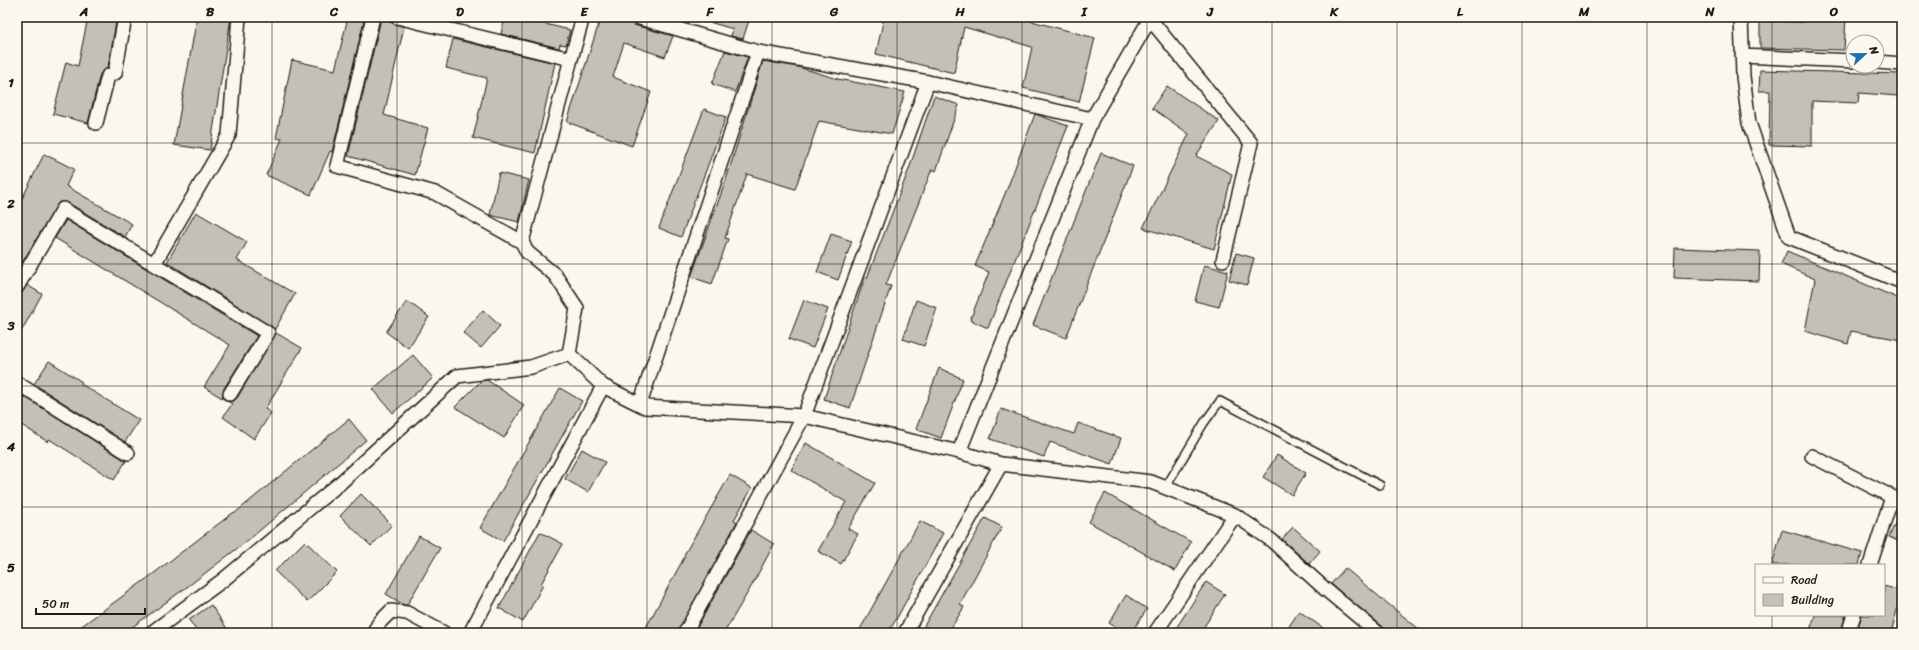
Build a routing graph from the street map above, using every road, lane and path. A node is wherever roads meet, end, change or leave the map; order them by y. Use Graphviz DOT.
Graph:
graph roads {
  1 [pos="125,17"];
  2 [pos="239,17"];
  3 [pos="373,17"];
  4 [pos="397,17"];
  5 [pos="583,17"];
  6 [pos="636,17"];
  7 [pos="1741,17"];
  8 [pos="1151,18"];
  9 [pos="758,52"];
  10 [pos="1742,56"];
  11 [pos="571,59"];
  12 [pos="1845,61"];
  13 [pos="1885,63"];
  14 [pos="1902,64"];
  15 [pos="928,82"];
  16 [pos="1092,119"];
  17 [pos="96,123"];
  18 [pos="522,242"];
  19 [pos="1223,260"];
  20 [pos="154,264"];
  21 [pos="1902,282"];
  22 [pos="17,287"];
  23 [pos="569,354"];
  24 [pos="17,383"];
  25 [pos="603,386"];
  26 [pos="230,394"];
  27 [pos="640,404"];
  28 [pos="804,416"];
  29 [pos="960,452"];
  30 [pos="128,453"];
  31 [pos="1812,456"];
  32 [pos="1001,464"];
  33 [pos="1380,485"];
  34 [pos="1165,488"];
  35 [pos="1897,499"];
  36 [pos="1235,515"];
  37 [pos="1870,564"];
  38 [pos="1854,616"];
  39 [pos="151,633"];
  40 [pos="373,633"];
  41 [pos="444,633"];
  42 [pos="470,633"];
  43 [pos="685,633"];
  44 [pos="905,633"];
  45 [pos="1155,633"];
  46 [pos="1378,633"];
  47 [pos="1848,633"];
  1 -- 17 [label="street"];
  2 -- 20 [label="street"];
  3 -- 18 [label="street"];
  4 -- 11 [label="street"];
  5 -- 11 [label="street"];
  6 -- 9 [label="street"];
  7 -- 10 [label="street"];
  8 -- 16 [label="street"];
  8 -- 19 [label="street"];
  9 -- 15 [label="street"];
  9 -- 27 [label="street"];
  10 -- 12 [label="street"];
  10 -- 21 [label="street"];
  11 -- 18 [label="street"];
  13 -- 14 [label="street"];
  15 -- 16 [label="street"];
  15 -- 28 [label="street"];
  16 -- 29 [label="street"];
  18 -- 23 [label="street"];
  20 -- 22 [label="street"];
  20 -- 26 [label="street"];
  23 -- 25 [label="street"];
  23 -- 39 [label="street"];
  24 -- 30 [label="street"];
  25 -- 27 [label="street"];
  25 -- 42 [label="street"];
  27 -- 28 [label="street"];
  28 -- 29 [label="street"];
  28 -- 43 [label="street"];
  29 -- 32 [label="street"];
  31 -- 35 [label="street"];
  32 -- 34 [label="street"];
  32 -- 44 [label="street"];
  33 -- 34 [label="lane"];
  34 -- 36 [label="street"];
  35 -- 37 [label="street"];
  36 -- 45 [label="street"];
  36 -- 46 [label="street"];
  38 -- 47 [label="street"];
  40 -- 41 [label="street"];
}
